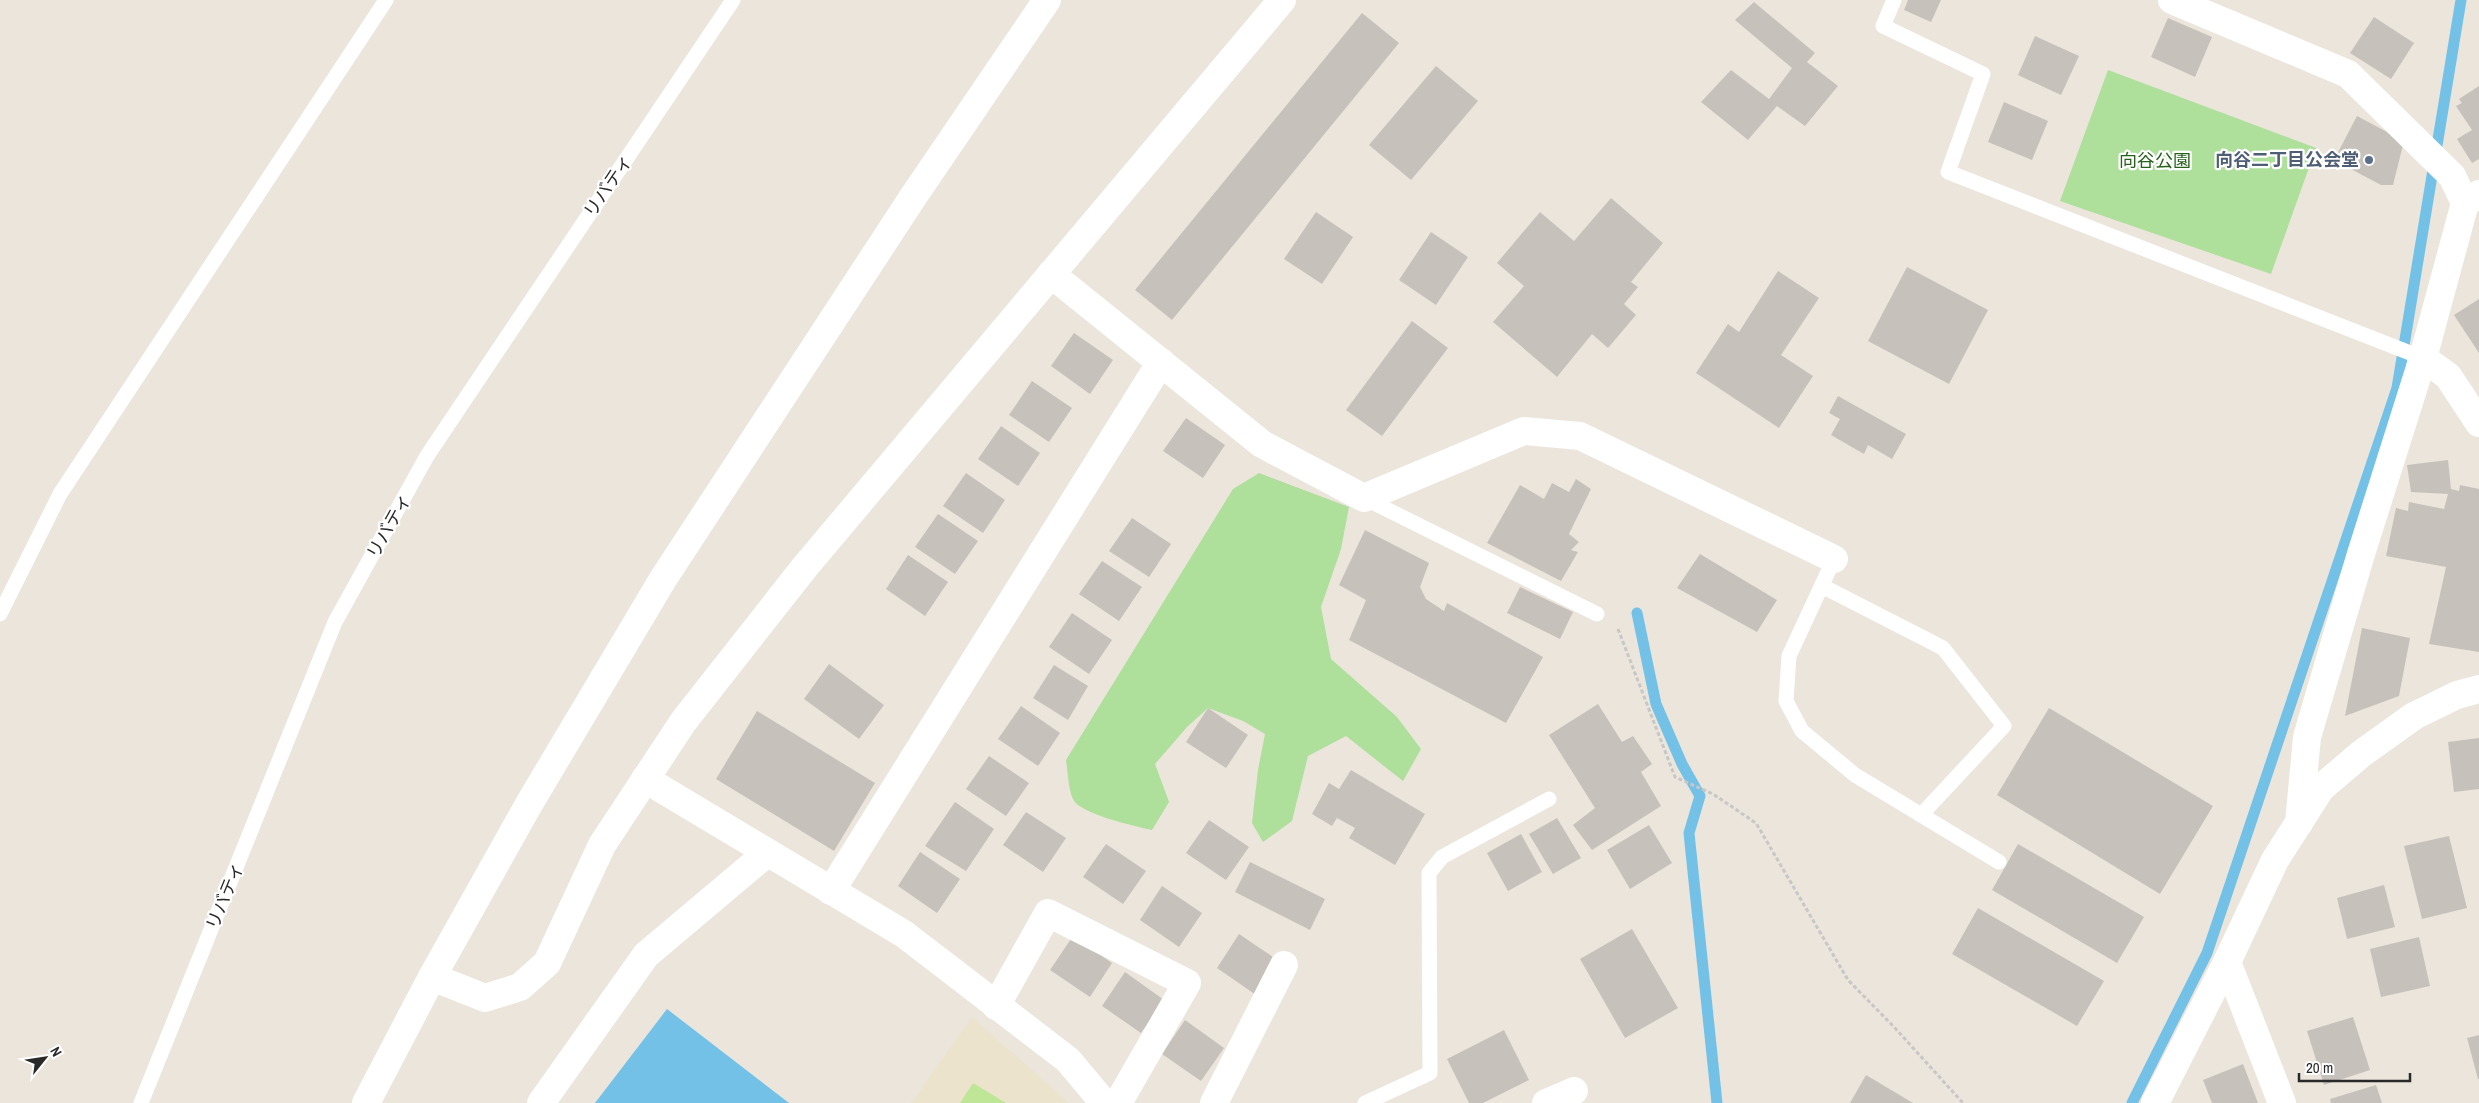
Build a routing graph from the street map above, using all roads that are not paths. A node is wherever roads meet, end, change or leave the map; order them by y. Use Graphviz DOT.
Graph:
graph roads {
  1 [pos="386,0"];
  2 [pos="733,0"];
  3 [pos="1047,0"];
  4 [pos="1282,0"];
  5 [pos="1894,0"];
  6 [pos="2172,0"];
  7 [pos="2472,199"];
  8 [pos="1051,274"];
  9 [pos="2423,358"];
  10 [pos="1161,362"];
  11 [pos="2479,423"];
  12 [pos="1364,498"];
  13 [pos="1834,559"];
  14 [pos="1822,586"];
  15 [pos="0,614"];
  16 [pos="1597,614"];
  17 [pos="2479,689"];
  18 [pos="645,779"];
  19 [pos="1549,799"];
  20 [pos="1921,815"];
  21 [pos="2299,823"];
  22 [pos="767,853"];
  23 [pos="1999,862"];
  24 [pos="831,892"];
  25 [pos="2227,962"];
  26 [pos="1284,965"];
  27 [pos="432,977"];
  28 [pos="996,1006"];
  29 [pos="1574,1091"];
  30 [pos="141,1103"];
  31 [pos="366,1103"];
  32 [pos="542,1103"];
  33 [pos="1104,1103"];
  34 [pos="1118,1103"];
  35 [pos="1214,1103"];
  36 [pos="1365,1103"];
  37 [pos="1546,1103"];
  38 [pos="2155,1103"];
  39 [pos="2282,1103"];
  1 -- 15 [label="lane"];
  2 -- 30 [label="lane, リバティ"];
  3 -- 27 [label="street"];
  4 -- 8 [label="street"];
  5 -- 9 [label="lane"];
  6 -- 7 [label="street"];
  7 -- 9 [label="street"];
  8 -- 10 [label="street"];
  8 -- 18 [label="street"];
  9 -- 11 [label="street"];
  9 -- 21 [label="street"];
  10 -- 12 [label="street"];
  10 -- 24 [label="street"];
  12 -- 13 [label="street"];
  12 -- 16 [label="lane"];
  13 -- 14 [label="lane"];
  14 -- 20 [label="lane"];
  14 -- 20 [label="lane"];
  17 -- 21 [label="street"];
  18 -- 22 [label="street"];
  18 -- 27 [label="street"];
  19 -- 36 [label="lane"];
  20 -- 23 [label="lane"];
  21 -- 25 [label="street"];
  22 -- 24 [label="street"];
  22 -- 32 [label="street"];
  24 -- 28 [label="street"];
  25 -- 38 [label="street"];
  25 -- 39 [label="street"];
  26 -- 35 [label="street"];
  27 -- 31 [label="street"];
  28 -- 33 [label="street"];
  28 -- 34 [label="street"];
  29 -- 37 [label="street"];
}
